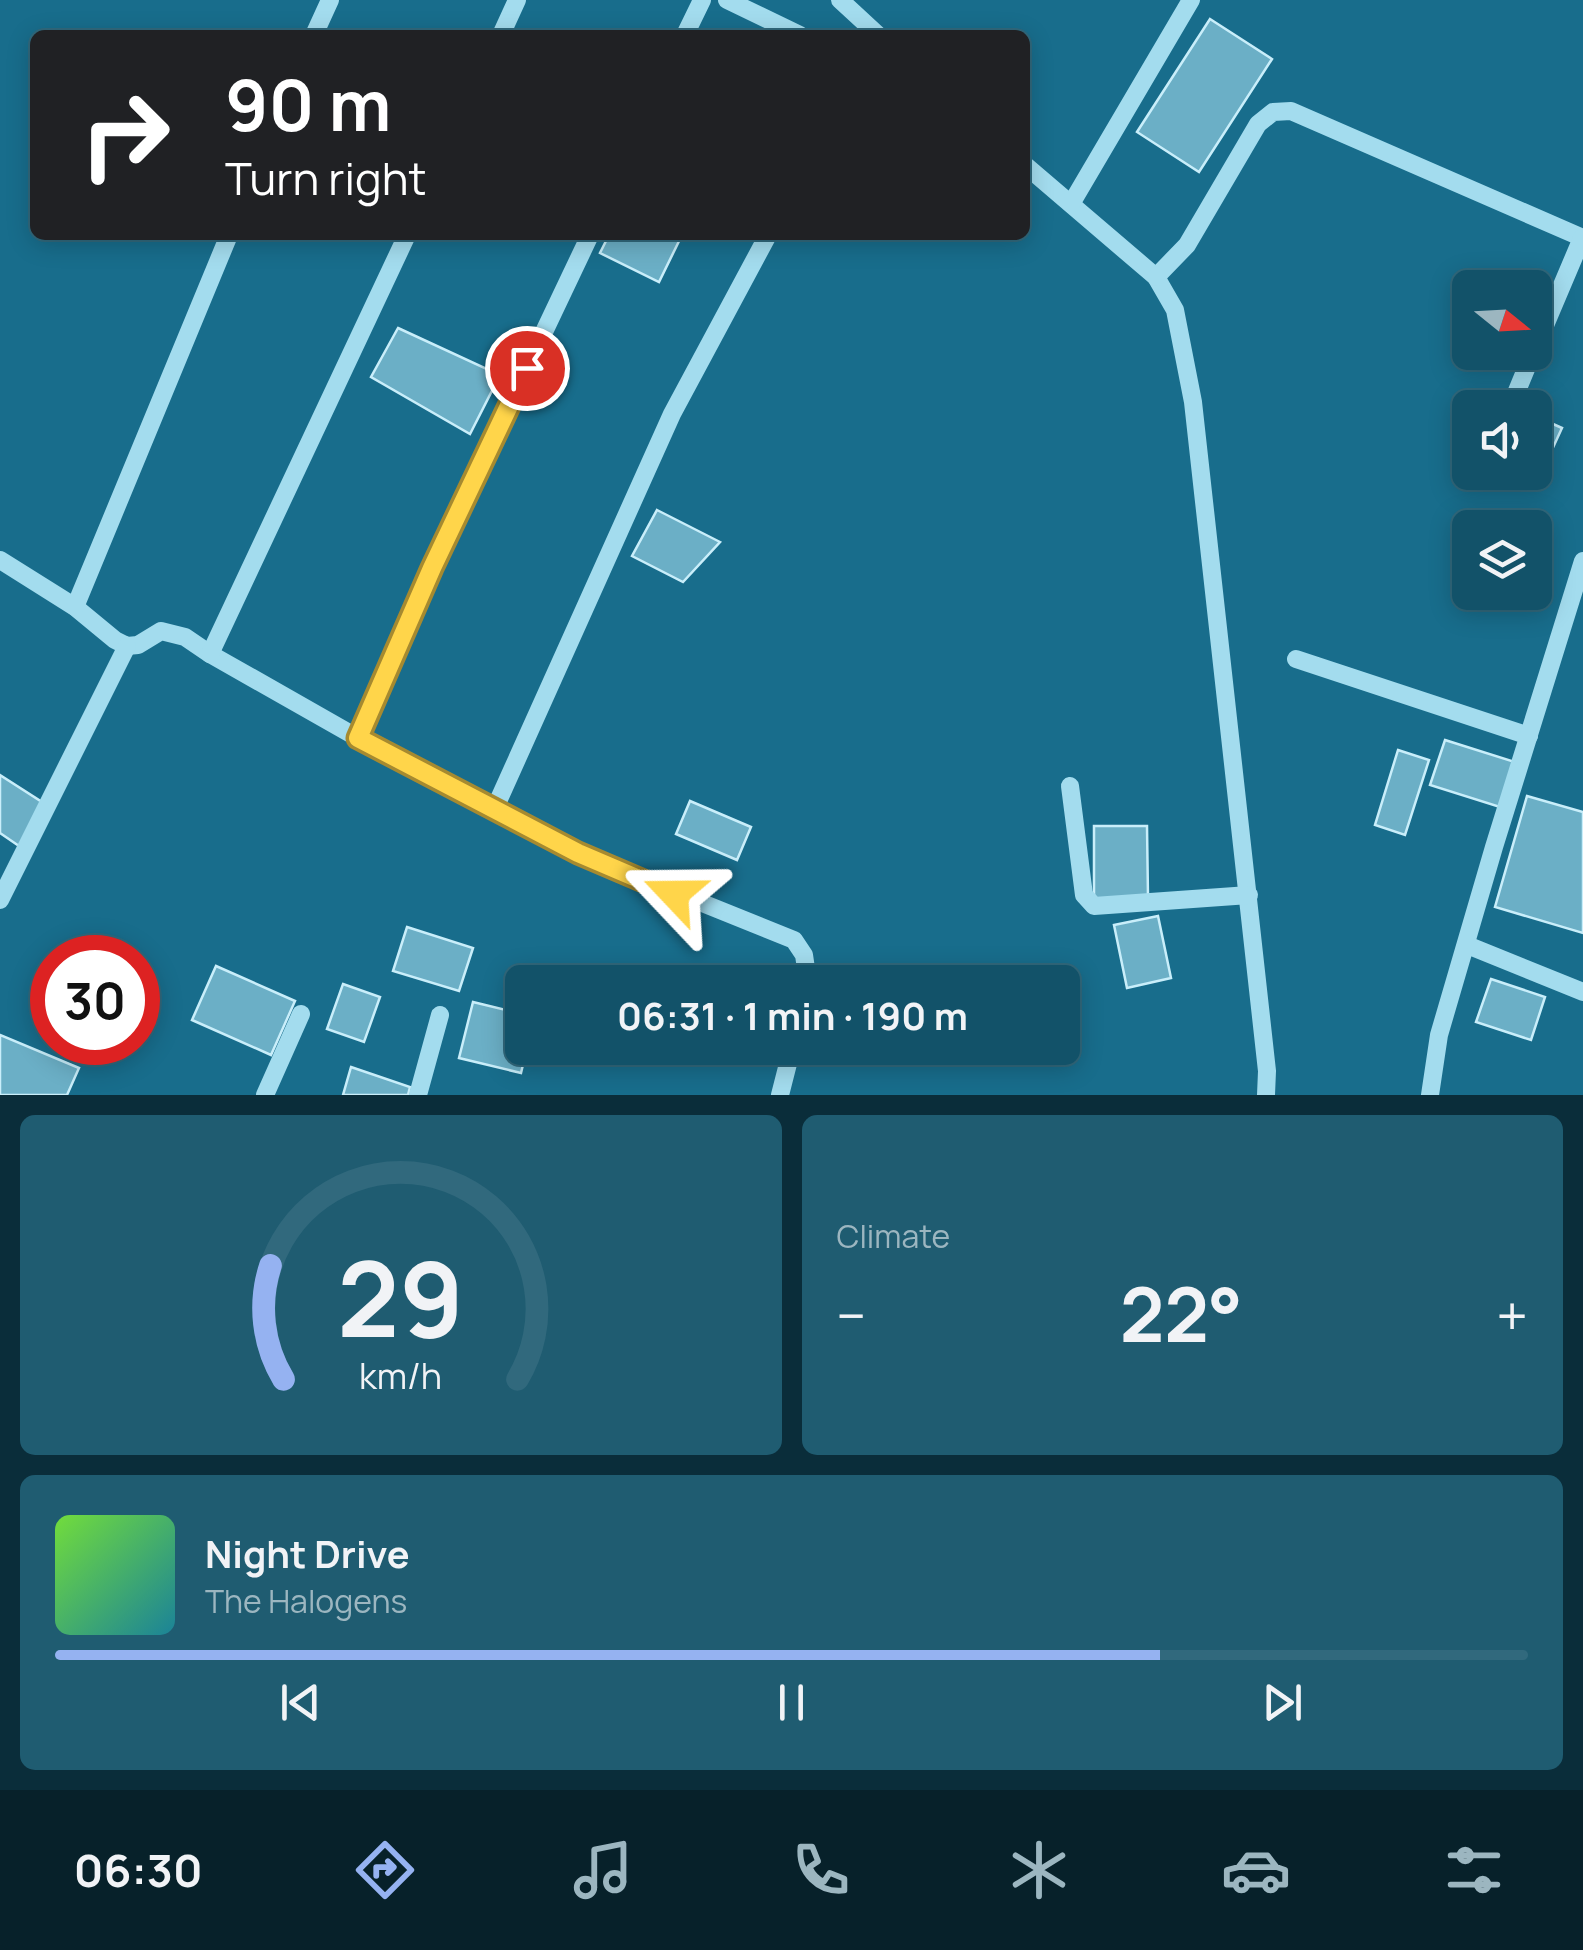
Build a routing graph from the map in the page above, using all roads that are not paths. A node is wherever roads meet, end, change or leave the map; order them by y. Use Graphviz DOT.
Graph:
graph roads {
  1 [pos="330,0"];
  2 [pos="517,0"];
  3 [pos="702,0"];
  4 [pos="727,0"];
  5 [pos="840,0"];
  6 [pos="1191,0"];
  7 [pos="316,30"];
  8 [pos="503,30"];
  9 [pos="687,30"];
  10 [pos="790,30"];
  11 [pos="873,30"];
  12 [pos="1030,169"];
  13 [pos="1072,204"];
  14 [pos="1583,238"];
  15 [pos="227,240"];
  16 [pos="405,240"];
  17 [pos="588,240"];
  18 [pos="765,240"];
  19 [pos="1156,277"];
  20 [pos="1552,309"];
  21 [pos="0,560"];
  22 [pos="1583,561"];
  23 [pos="74,606"];
  24 [pos="127,646"];
  25 [pos="210,654"];
  26 [pos="1296,659"];
  27 [pos="1529,736"];
  28 [pos="358,738"];
  29 [pos="1070,786"];
  30 [pos="495,808"];
  31 [pos="1249,895"];
  32 [pos="0,900"];
  33 [pos="1467,944"];
  34 [pos="805,965"];
  35 [pos="1583,992"];
  36 [pos="301,1014"];
  37 [pos="440,1015"];
  38 [pos="788,1065"];
  39 [pos="265,1095"];
  40 [pos="418,1095"];
  41 [pos="780,1095"];
  42 [pos="1266,1095"];
  43 [pos="1430,1095"];
  1 -- 7 [label="street"];
  2 -- 8 [label="street"];
  3 -- 9 [label="street"];
  4 -- 10 [label="street"];
  5 -- 11 [label="street"];
  6 -- 13 [label="street"];
  12 -- 13 [label="street"];
  13 -- 19 [label="street"];
  14 -- 19 [label="street"];
  14 -- 20 [label="street"];
  15 -- 23 [label="street"];
  16 -- 25 [label="street"];
  17 -- 28 [label="street"];
  18 -- 30 [label="street"];
  19 -- 31 [label="street"];
  21 -- 23 [label="street"];
  22 -- 27 [label="street"];
  23 -- 24 [label="street"];
  24 -- 25 [label="street"];
  24 -- 32 [label="street"];
  25 -- 28 [label="street"];
  26 -- 27 [label="street"];
  27 -- 33 [label="street"];
  28 -- 30 [label="street"];
  29 -- 31 [label="street"];
  30 -- 34 [label="street"];
  31 -- 42 [label="street"];
  33 -- 35 [label="street"];
  33 -- 43 [label="street"];
  36 -- 39 [label="street"];
  37 -- 40 [label="street"];
  38 -- 41 [label="street"];
}
